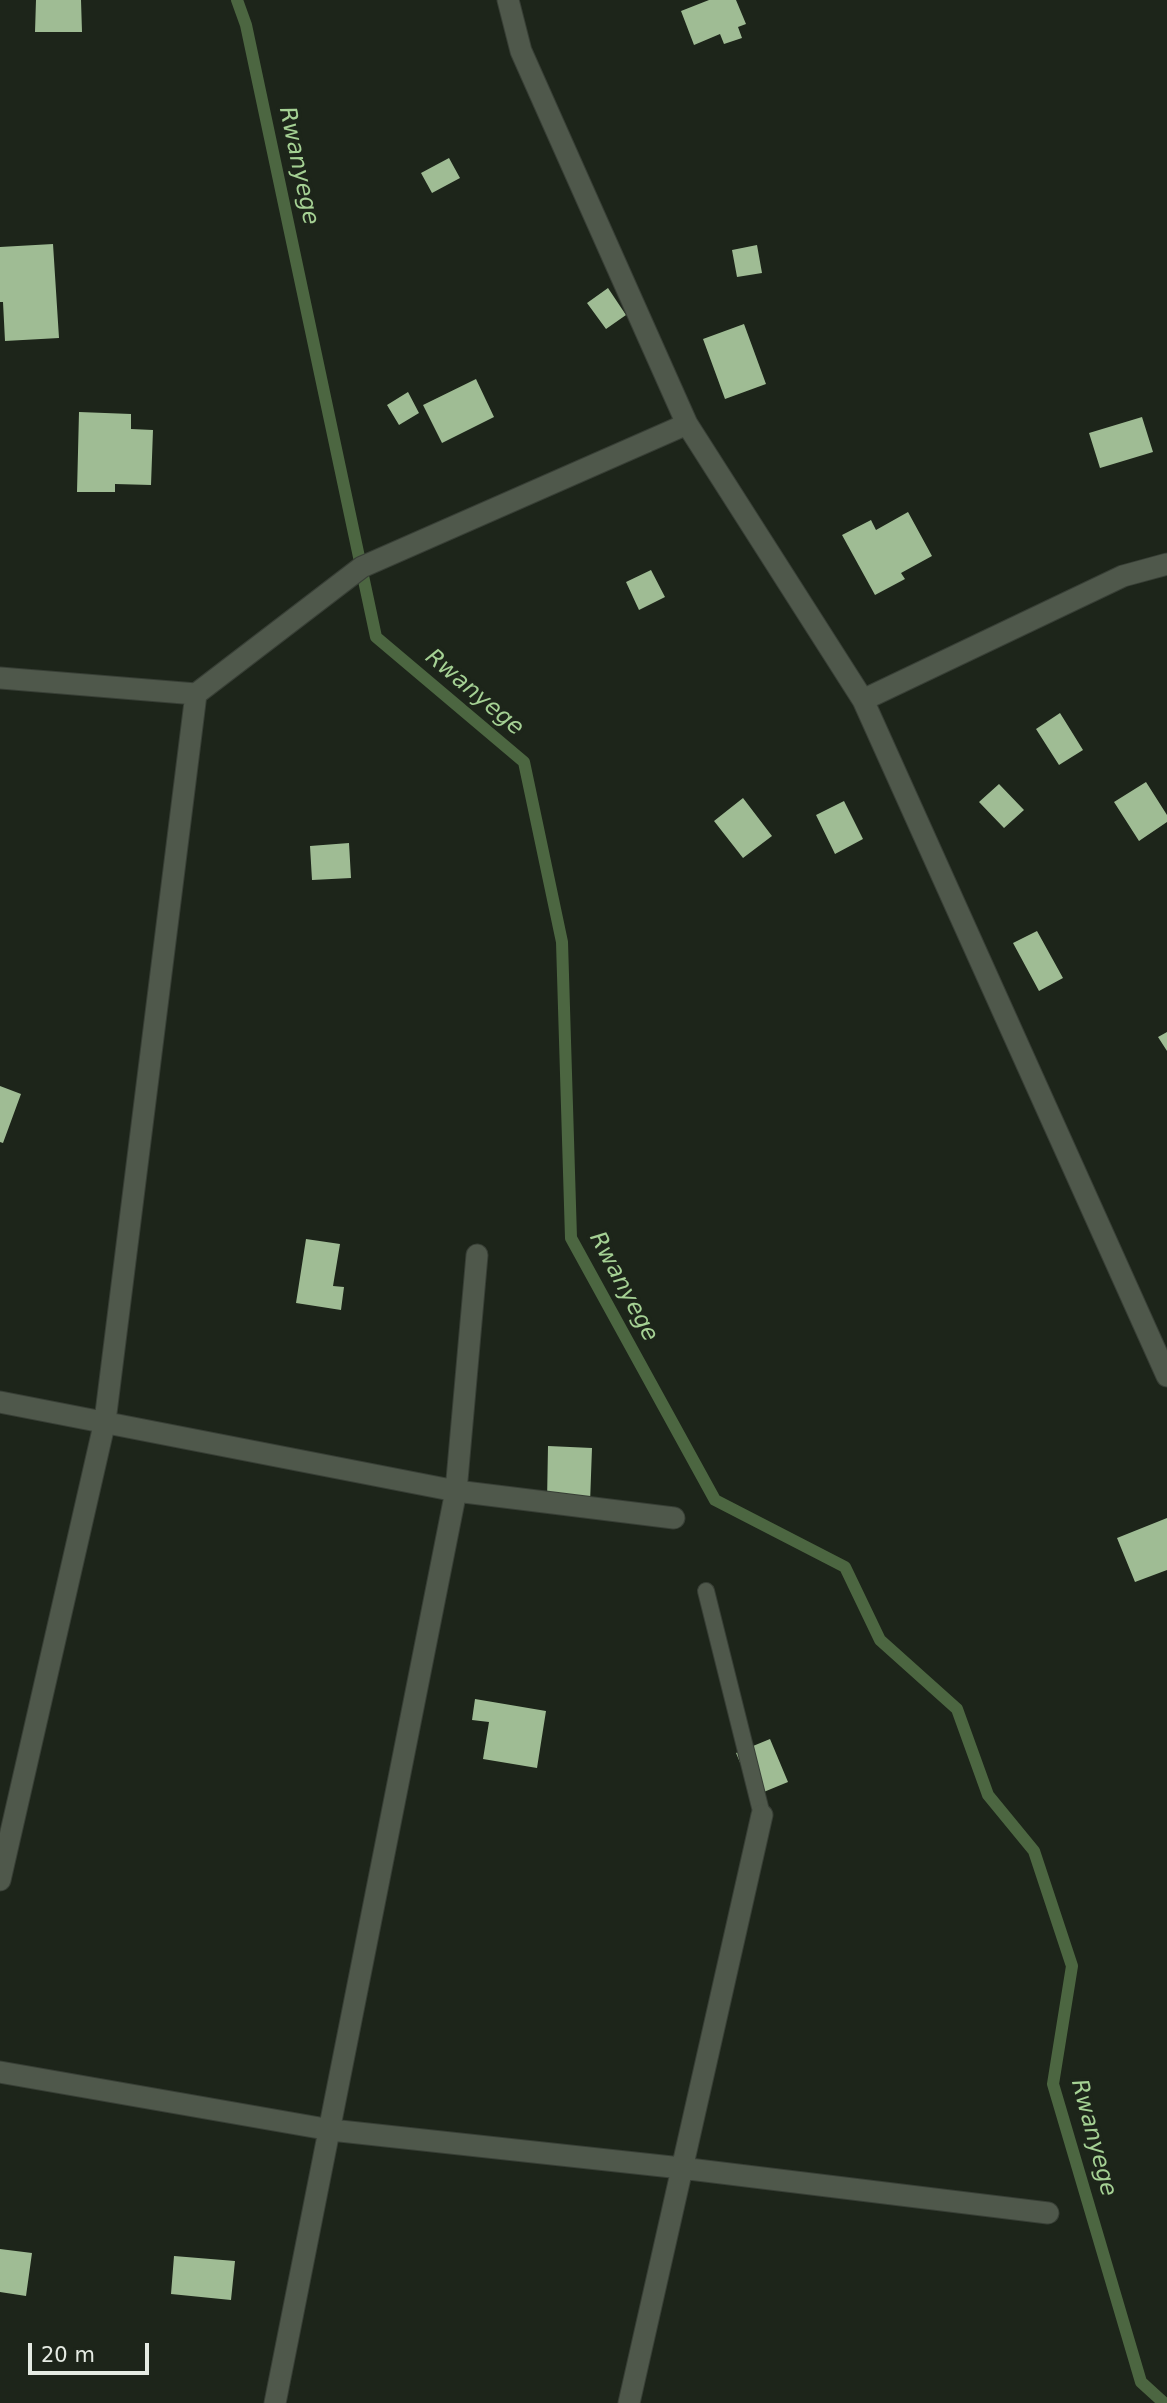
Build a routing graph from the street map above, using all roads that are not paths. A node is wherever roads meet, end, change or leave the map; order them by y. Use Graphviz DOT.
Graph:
graph roads {
  1 [pos="508,0"];
  2 [pos="688,424"];
  3 [pos="1167,564"];
  4 [pos="0,678"];
  5 [pos="196,694"];
  6 [pos="863,700"];
  7 [pos="477,1255"];
  8 [pos="1167,1376"];
  9 [pos="0,1402"];
  10 [pos="105,1421"];
  11 [pos="456,1491"];
  12 [pos="674,1518"];
  13 [pos="706,1591"];
  14 [pos="762,1815"];
  15 [pos="0,1880"];
  16 [pos="0,2072"];
  17 [pos="331,2130"];
  18 [pos="681,2168"];
  19 [pos="1048,2213"];
  20 [pos="275,2403"];
  21 [pos="629,2403"];
  1 -- 2 [label="street"];
  2 -- 5 [label="street"];
  2 -- 6 [label="street"];
  3 -- 6 [label="street"];
  4 -- 5 [label="street"];
  5 -- 10 [label="street"];
  6 -- 8 [label="street"];
  7 -- 11 [label="street"];
  9 -- 10 [label="street"];
  10 -- 11 [label="street"];
  10 -- 15 [label="street"];
  11 -- 12 [label="street"];
  11 -- 17 [label="street"];
  13 -- 14 [label="lane"];
  14 -- 18 [label="street"];
  16 -- 17 [label="street"];
  17 -- 18 [label="street"];
  17 -- 20 [label="street"];
  18 -- 19 [label="street"];
  18 -- 21 [label="street"];
}
